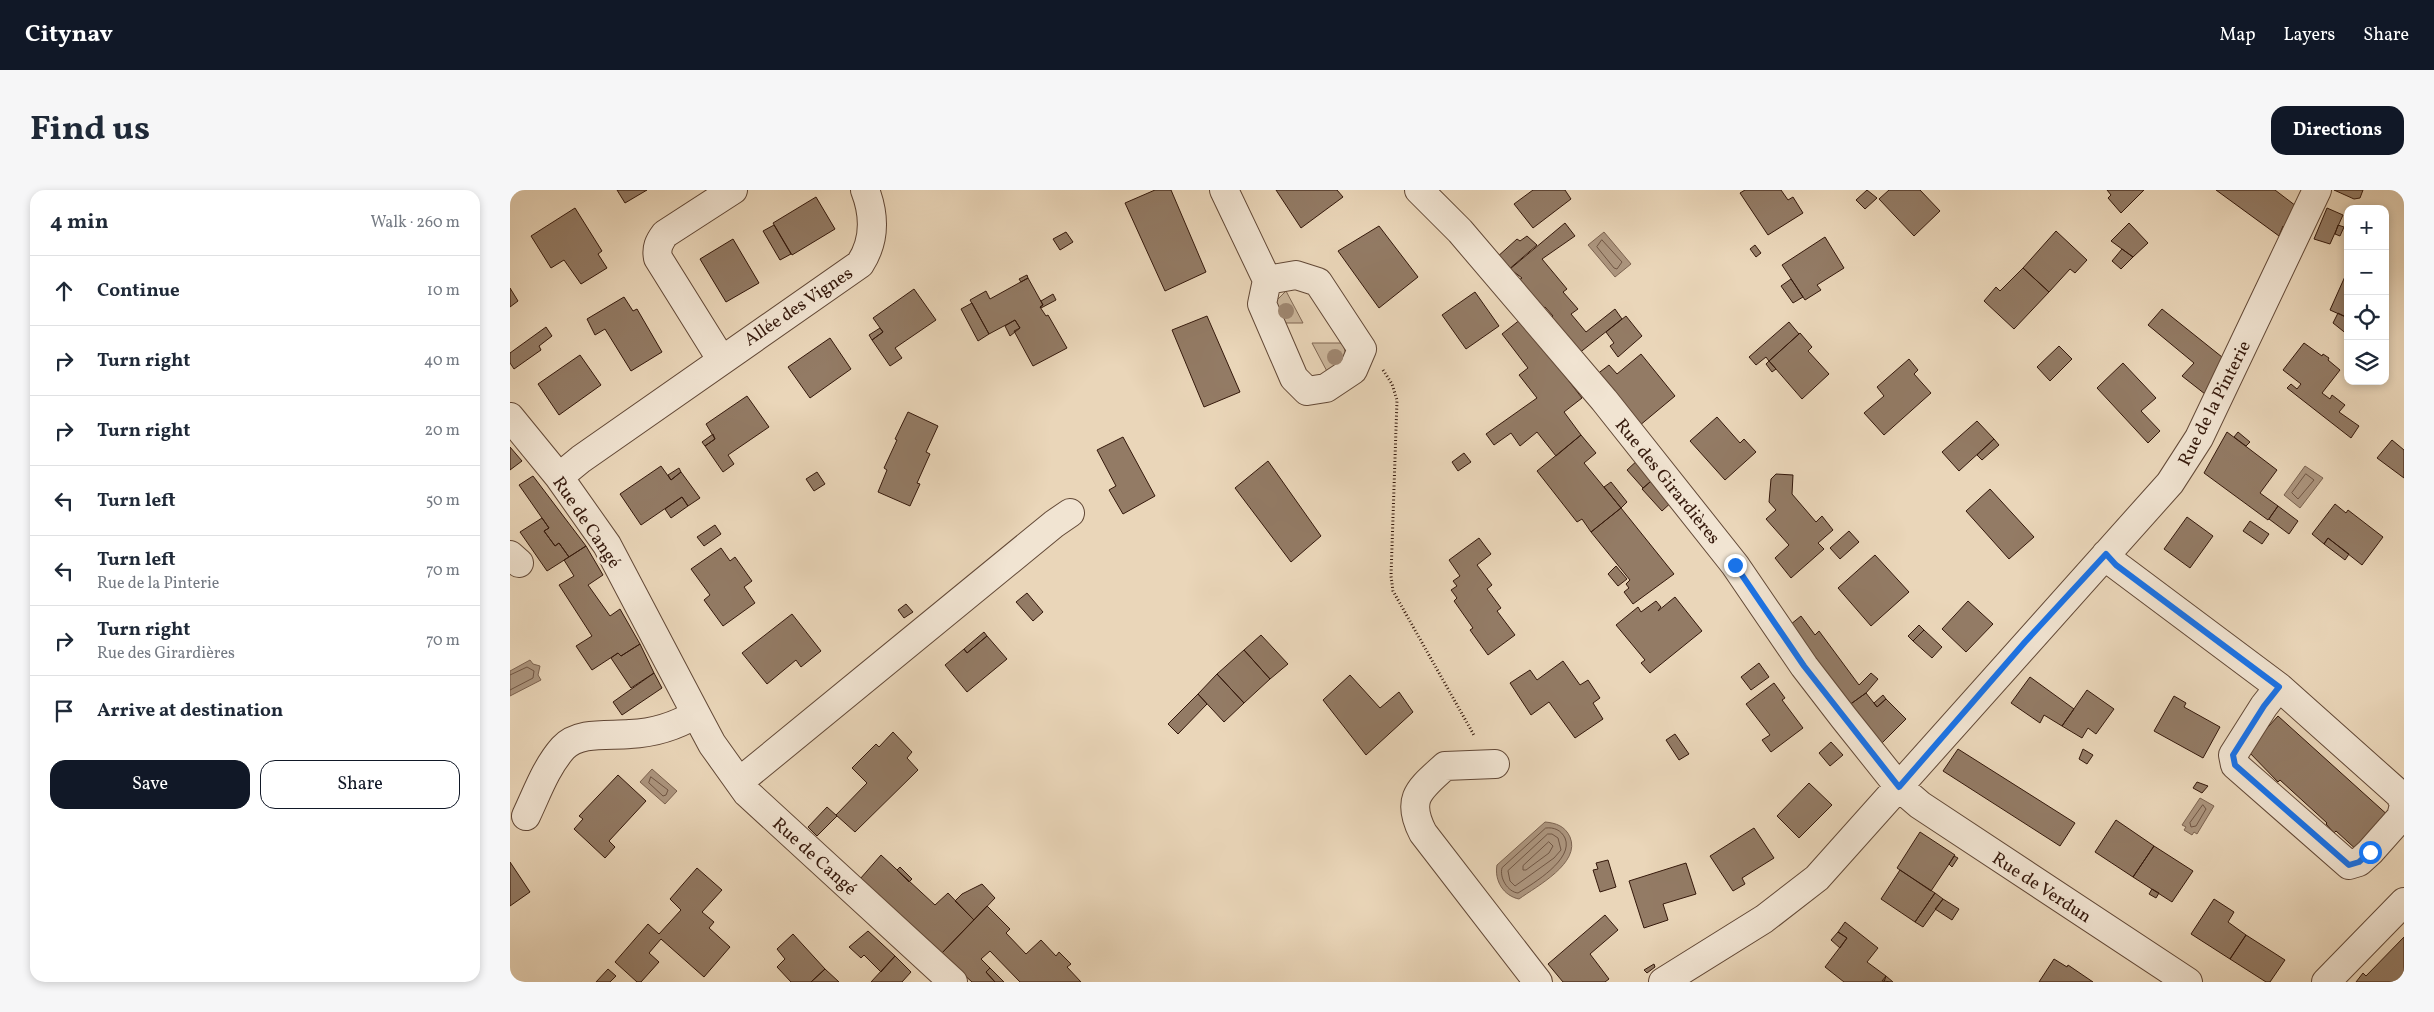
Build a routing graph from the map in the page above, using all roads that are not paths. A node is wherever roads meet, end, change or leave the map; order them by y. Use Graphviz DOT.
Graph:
graph roads {
  1 [pos="733,190"];
  2 [pos="865,190"];
  3 [pos="1224,190"];
  4 [pos="1419,190"];
  5 [pos="2317,190"];
  6 [pos="1267,280"];
  7 [pos="721,359"];
  8 [pos="510,417"];
  9 [pos="559,477"];
  10 [pos="1070,513"];
  11 [pos="2106,554"];
  12 [pos="2279,687"];
  13 [pos="696,714"];
  14 [pos="1495,764"];
  15 [pos="738,782"];
  16 [pos="1899,787"];
  17 [pos="2404,804"];
  18 [pos="526,816"];
  19 [pos="2404,902"];
  20 [pos="953,982"];
  21 [pos="1538,982"];
  22 [pos="1663,982"];
  23 [pos="2188,982"];
  24 [pos="2326,982"];
  1 -- 7 [label="street"];
  2 -- 7 [label="street, Allée des Vignes"];
  3 -- 6 [label="street"];
  4 -- 16 [label="street, Rue des Girardières"];
  5 -- 11 [label="street, Rue de la Pinterie"];
  6 -- 6 [label="street"];
  7 -- 9 [label="street, Allée des Vignes"];
  8 -- 9 [label="street, Rue de Cangé"];
  9 -- 13 [label="street, Rue de Cangé"];
  10 -- 15 [label="street"];
  11 -- 12 [label="street"];
  11 -- 16 [label="street, Rue de la Pinterie"];
  12 -- 17 [label="street"];
  12 -- 17 [label="street"];
  13 -- 15 [label="street, Rue de Cangé"];
  13 -- 18 [label="street"];
  14 -- 21 [label="street"];
  15 -- 20 [label="street, Rue de Cangé"];
  16 -- 22 [label="street, Rue de la Pinterie"];
  16 -- 23 [label="street, Rue de Verdun"];
  19 -- 24 [label="street"];
}
